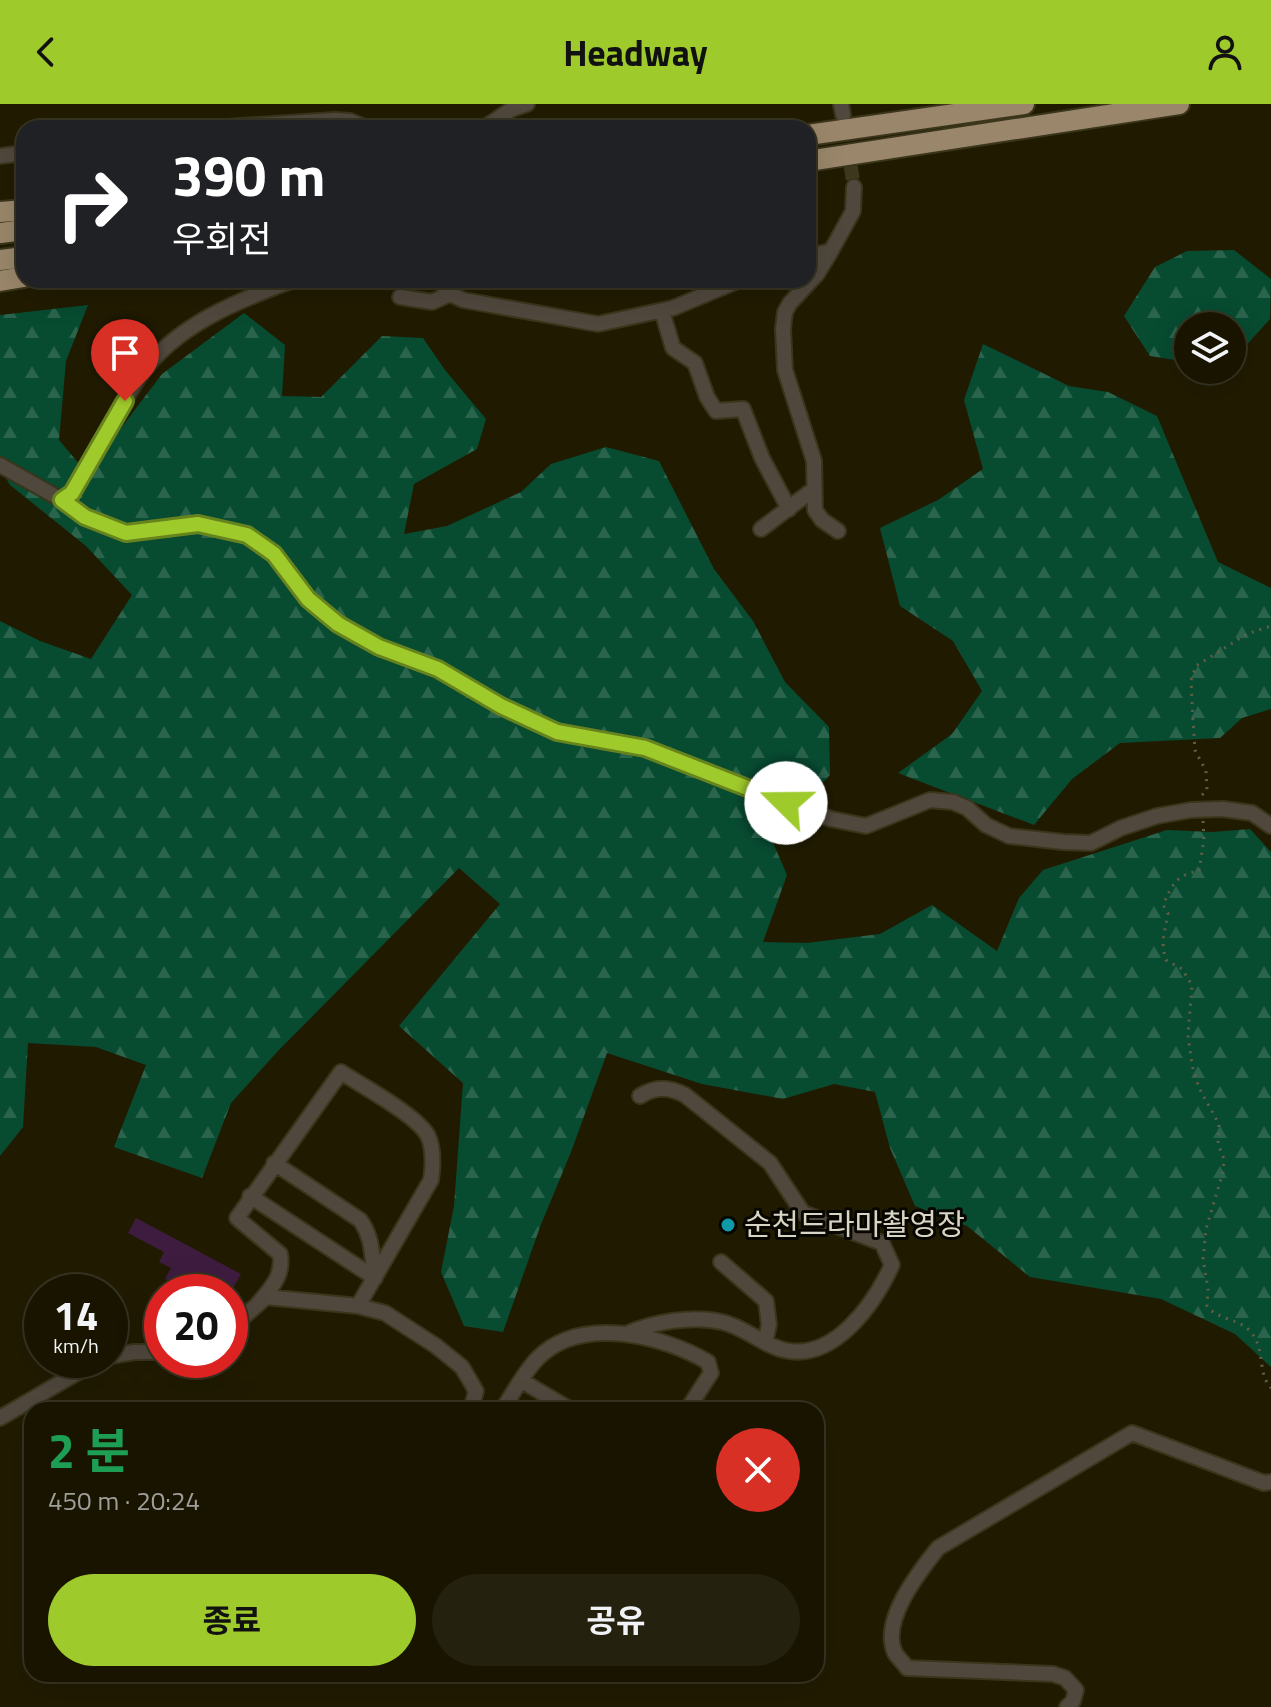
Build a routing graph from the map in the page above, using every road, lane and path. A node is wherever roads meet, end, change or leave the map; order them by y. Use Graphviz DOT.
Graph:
graph roads {
  1 [pos="325,104"];
  2 [pos="527,104"];
  3 [pos="1024,104"];
  4 [pos="1179,104"];
  5 [pos="326,120"];
  6 [pos="496,120"];
  7 [pos="816,134"];
  8 [pos="816,160"];
  9 [pos="854,187"];
  10 [pos="831,251"];
  11 [pos="816,254"];
  12 [pos="816,275"];
  13 [pos="276,288"];
  14 [pos="445,288"];
  15 [pos="720,288"];
  16 [pos="804,288"];
  17 [pos="450,294"];
  18 [pos="400,297"];
  19 [pos="662,311"];
  20 [pos="0,465"];
  21 [pos="814,489"];
  22 [pos="62,500"];
  23 [pos="789,509"];
  24 [pos="761,529"];
  25 [pos="838,531"];
  26 [pos="1271,626"];
  27 [pos="1204,810"];
  28 [pos="1271,826"];
  29 [pos="640,1096"];
  30 [pos="274,1163"];
  31 [pos="250,1196"];
  32 [pos="721,1262"];
  33 [pos="375,1278"];
  34 [pos="256,1306"];
  35 [pos="358,1306"];
  36 [pos="248,1313"];
  37 [pos="626,1334"];
  38 [pos="765,1342"];
  39 [pos="65,1378"];
  40 [pos="522,1381"];
  41 [pos="1271,1388"];
  42 [pos="26,1402"];
  43 [pos="473,1402"];
  44 [pos="508,1402"];
  45 [pos="555,1402"];
  46 [pos="692,1402"];
  47 [pos="24,1403"];
  48 [pos="0,1418"];
  49 [pos="1271,1482"];
  50 [pos="1067,1707"];
  1 -- 5 [label="street"];
  2 -- 6 [label="street"];
  3 -- 7 [label="highway"];
  4 -- 8 [label="highway"];
  9 -- 10 [label="street"];
  10 -- 11 [label="street"];
  10 -- 12 [label="street"];
  13 -- 22 [label="street"];
  14 -- 17 [label="street"];
  15 -- 19 [label="street"];
  16 -- 21 [label="street"];
  17 -- 18 [label="street"];
  17 -- 19 [label="street"];
  19 -- 23 [label="street"];
  20 -- 22 [label="street"];
  21 -- 23 [label="street"];
  21 -- 25 [label="street"];
  22 -- 27 [label="street"];
  23 -- 24 [label="street"];
  26 -- 27 [label="path"];
  27 -- 28 [label="street"];
  27 -- 41 [label="path"];
  29 -- 38 [label="street"];
  30 -- 31 [label="street"];
  30 -- 33 [label="street"];
  30 -- 33 [label="street"];
  31 -- 33 [label="street"];
  31 -- 34 [label="street"];
  32 -- 38 [label="street"];
  33 -- 35 [label="street"];
  34 -- 35 [label="street"];
  34 -- 36 [label="street"];
  35 -- 43 [label="street"];
  37 -- 38 [label="street"];
  37 -- 40 [label="street"];
  37 -- 46 [label="street"];
  39 -- 42 [label="street"];
  40 -- 44 [label="street"];
  40 -- 45 [label="street"];
  47 -- 48 [label="street"];
  49 -- 50 [label="street"];
}
